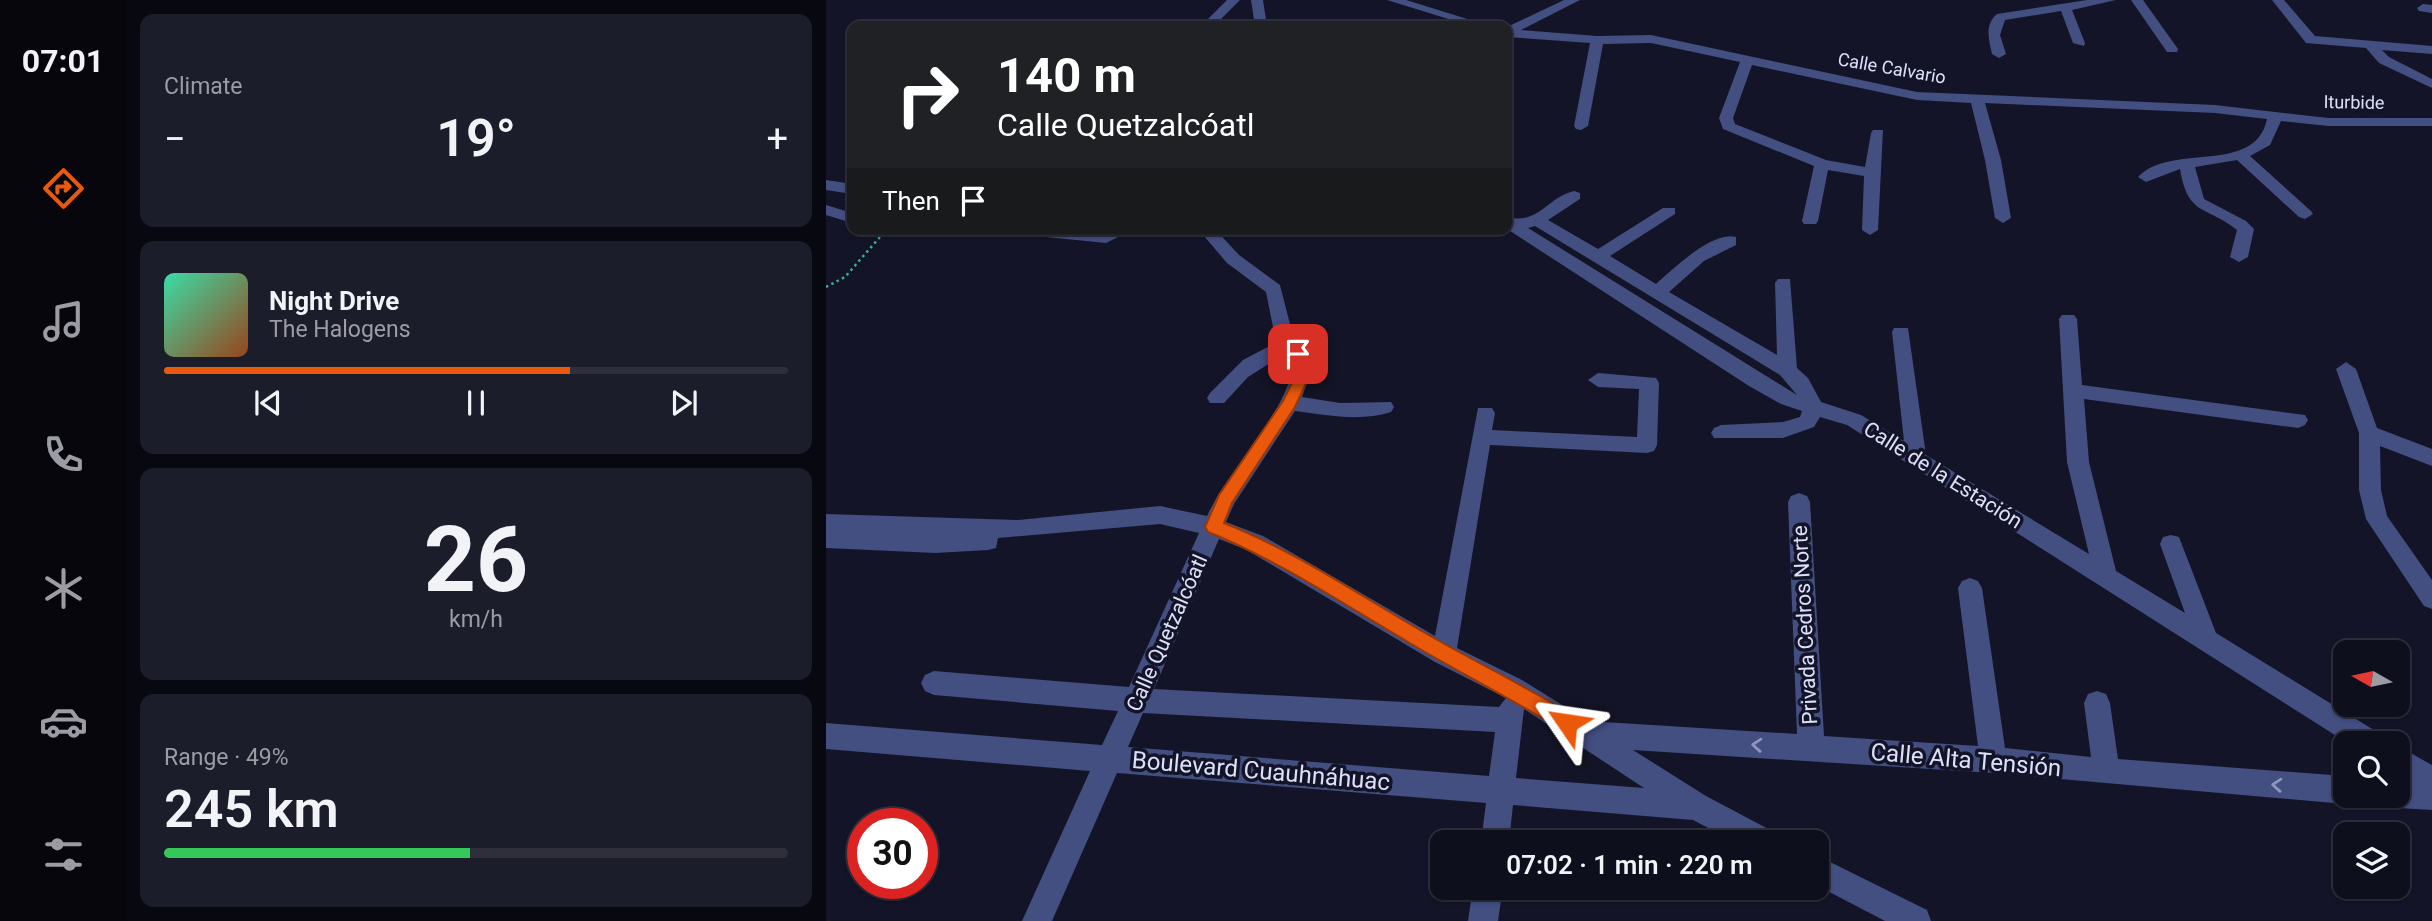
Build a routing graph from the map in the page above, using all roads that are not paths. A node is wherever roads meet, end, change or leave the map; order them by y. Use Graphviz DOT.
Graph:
graph roads {
  1 [pos="1234,0"];
  2 [pos="1258,0"];
  3 [pos="1393,0"];
  4 [pos="1451,0"];
  5 [pos="1574,0"];
  6 [pos="2009,0"];
  7 [pos="2110,0"];
  8 [pos="2137,0"];
  9 [pos="2278,0"];
  10 [pos="2066,9"];
  11 [pos="1442,13"];
  12 [pos="2030,13"];
  13 [pos="1212,21"];
  14 [pos="1260,21"];
  15 [pos="1468,21"];
  16 [pos="1512,31"];
  17 [pos="1512,33"];
  18 [pos="1597,40"];
  19 [pos="2079,43"];
  20 [pos="2370,45"];
  21 [pos="2172,49"];
  22 [pos="2432,50"];
  23 [pos="1999,54"];
  24 [pos="1747,60"];
  25 [pos="2432,84"];
  26 [pos="1977,100"];
  27 [pos="2275,117"];
  28 [pos="2432,122"];
  29 [pos="1580,126"];
  30 [pos="1878,133"];
  31 [pos="2240,155"];
  32 [pos="2186,163"];
  33 [pos="1822,164"];
  34 [pos="1872,173"];
  35 [pos="2146,177"];
  36 [pos="826,185"];
  37 [pos="847,188"];
  38 [pos="847,189"];
  39 [pos="1574,196"];
  40 [pos="826,201"];
  41 [pos="826,210"];
  42 [pos="1669,211"];
  43 [pos="2305,214"];
  44 [pos="847,216"];
  45 [pos="2003,218"];
  46 [pos="1537,220"];
  47 [pos="1810,221"];
  48 [pos="1512,224"];
  49 [pos="1512,225"];
  50 [pos="1870,230"];
  51 [pos="1211,235"];
  52 [pos="1730,241"];
  53 [pos="1600,255"];
  54 [pos="2239,257"];
  55 [pos="1784,283"];
  56 [pos="1658,292"];
  57 [pos="2068,319"];
  58 [pos="1901,332"];
  59 [pos="1291,344"];
  60 [pos="2346,369"];
  61 [pos="1787,370"];
  62 [pos="1598,380"];
  63 [pos="2074,391"];
  64 [pos="1217,398"];
  65 [pos="1290,403"];
  66 [pos="1384,407"];
  67 [pos="1814,408"];
  68 [pos="1485,413"];
  69 [pos="2298,420"];
  70 [pos="1721,433"];
  71 [pos="2369,433"];
  72 [pos="1481,437"];
  73 [pos="1916,458"];
  74 [pos="2432,458"];
  75 [pos="1799,502"];
  76 [pos="826,523"];
  77 [pos="1214,527"];
  78 [pos="1018,529"];
  79 [pos="826,539"];
  80 [pos="2171,544"];
  81 [pos="2105,575"];
  82 [pos="1970,588"];
  83 [pos="2432,599"];
  84 [pos="2207,641"];
  85 [pos="1444,654"];
  86 [pos="934,683"];
  87 [pos="1513,688"];
  88 [pos="1137,701"];
  89 [pos="2097,704"];
  90 [pos="1510,720"];
  91 [pos="2352,731"];
  92 [pos="1586,734"];
  93 [pos="826,736"];
  94 [pos="1811,748"];
  95 [pos="1112,758"];
  96 [pos="1993,760"];
  97 [pos="2410,766"];
  98 [pos="2106,772"];
  99 [pos="2432,780"];
  100 [pos="2333,789"];
  101 [pos="1503,792"];
  102 [pos="2410,795"];
  103 [pos="2432,796"];
  104 [pos="1696,806"];
  105 [pos="1497,830"];
  106 [pos="1741,830"];
  107 [pos="1829,876"];
  108 [pos="1486,900"];
  109 [pos="1037,921"];
  110 [pos="1483,921"];
  111 [pos="1916,921"];
  1 -- 13 [label="street"];
  2 -- 14 [label="street"];
  3 -- 11 [label="street"];
  4 -- 11 [label="street"];
  5 -- 16 [label="street"];
  6 -- 12 [label="street"];
  7 -- 10 [label="street"];
  8 -- 21 [label="street"];
  9 -- 20 [label="street"];
  10 -- 12 [label="street"];
  10 -- 19 [label="street"];
  11 -- 15 [label="street"];
  12 -- 23 [label="street"];
  17 -- 18 [label="street, Calle Calvario"];
  18 -- 24 [label="street, Calle Calvario"];
  18 -- 29 [label="street"];
  20 -- 22 [label="street"];
  20 -- 25 [label="street"];
  24 -- 26 [label="street, Calle Calvario"];
  24 -- 33 [label="street"];
  26 -- 27 [label="street, Calle Calvario"];
  26 -- 45 [label="street"];
  27 -- 28 [label="street, Iturbide"];
  27 -- 31 [label="street"];
  30 -- 34 [label="street"];
  31 -- 32 [label="street"];
  31 -- 43 [label="street"];
  32 -- 35 [label="street"];
  32 -- 54 [label="street"];
  33 -- 34 [label="street"];
  33 -- 47 [label="street"];
  34 -- 50 [label="street"];
  36 -- 37 [label="street"];
  38 -- 40 [label="street"];
  39 -- 46 [label="street"];
  41 -- 44 [label="street"];
  42 -- 53 [label="street"];
  46 -- 48 [label="street"];
  46 -- 53 [label="street"];
  49 -- 67 [label="street, Calle de la Estación"];
  51 -- 59 [label="street, Calle Quetzalcóatl"];
  52 -- 56 [label="street"];
  53 -- 56 [label="street"];
  55 -- 61 [label="street"];
  56 -- 61 [label="street"];
  57 -- 63 [label="street"];
  58 -- 73 [label="street"];
  59 -- 64 [label="street"];
  59 -- 65 [label="street, Calle Quetzalcóatl"];
  60 -- 71 [label="street"];
  61 -- 67 [label="street"];
  62 -- 72 [label="street"];
  63 -- 69 [label="street"];
  63 -- 81 [label="street"];
  65 -- 66 [label="street"];
  65 -- 77 [label="street, Calle Quetzalcóatl"];
  67 -- 70 [label="street"];
  67 -- 73 [label="street, Calle de la Estación"];
  68 -- 72 [label="street"];
  71 -- 74 [label="street"];
  71 -- 83 [label="street"];
  72 -- 85 [label="street"];
  73 -- 81 [label="street, Calle de la Estación"];
  75 -- 94 [label="street, Privada Cedros Norte"];
  76 -- 78 [label="street"];
  77 -- 78 [label="street"];
  77 -- 85 [label="street"];
  77 -- 88 [label="street, Calle Quetzalcóatl"];
  78 -- 79 [label="street"];
  80 -- 84 [label="street"];
  81 -- 84 [label="street, Calle de la Estación"];
  82 -- 96 [label="street"];
  84 -- 91 [label="street, Calle de la Estación"];
  85 -- 87 [label="street"];
  86 -- 88 [label="street"];
  87 -- 90 [label="street"];
  87 -- 92 [label="street"];
  88 -- 90 [label="street"];
  88 -- 95 [label="street, Calle Quetzalcóatl"];
  89 -- 98 [label="street"];
  90 -- 101 [label="street"];
  94 -- 92 [label="street, Calle Alta Tensión, one-way"];
  92 -- 104 [label="street"];
  93 -- 95 [label="street, Boulevard Cuauhnáhuac"];
  94 -- 96 [label="street, Calle Alta Tensión"];
  95 -- 101 [label="street, Boulevard Cuauhnáhuac"];
  95 -- 109 [label="street, Calle Quetzalcóatl"];
  96 -- 98 [label="street, Calle Alta Tensión"];
  97 -- 99 [label="street"];
  100 -- 98 [label="street, Calle Alta Tensión, one-way"];
  101 -- 104 [label="street, Boulevard Cuauhnáhuac"];
  101 -- 105 [label="street"];
  102 -- 103 [label="street"];
  104 -- 106 [label="street"];
  107 -- 111 [label="street"];
  108 -- 110 [label="street"];
}
